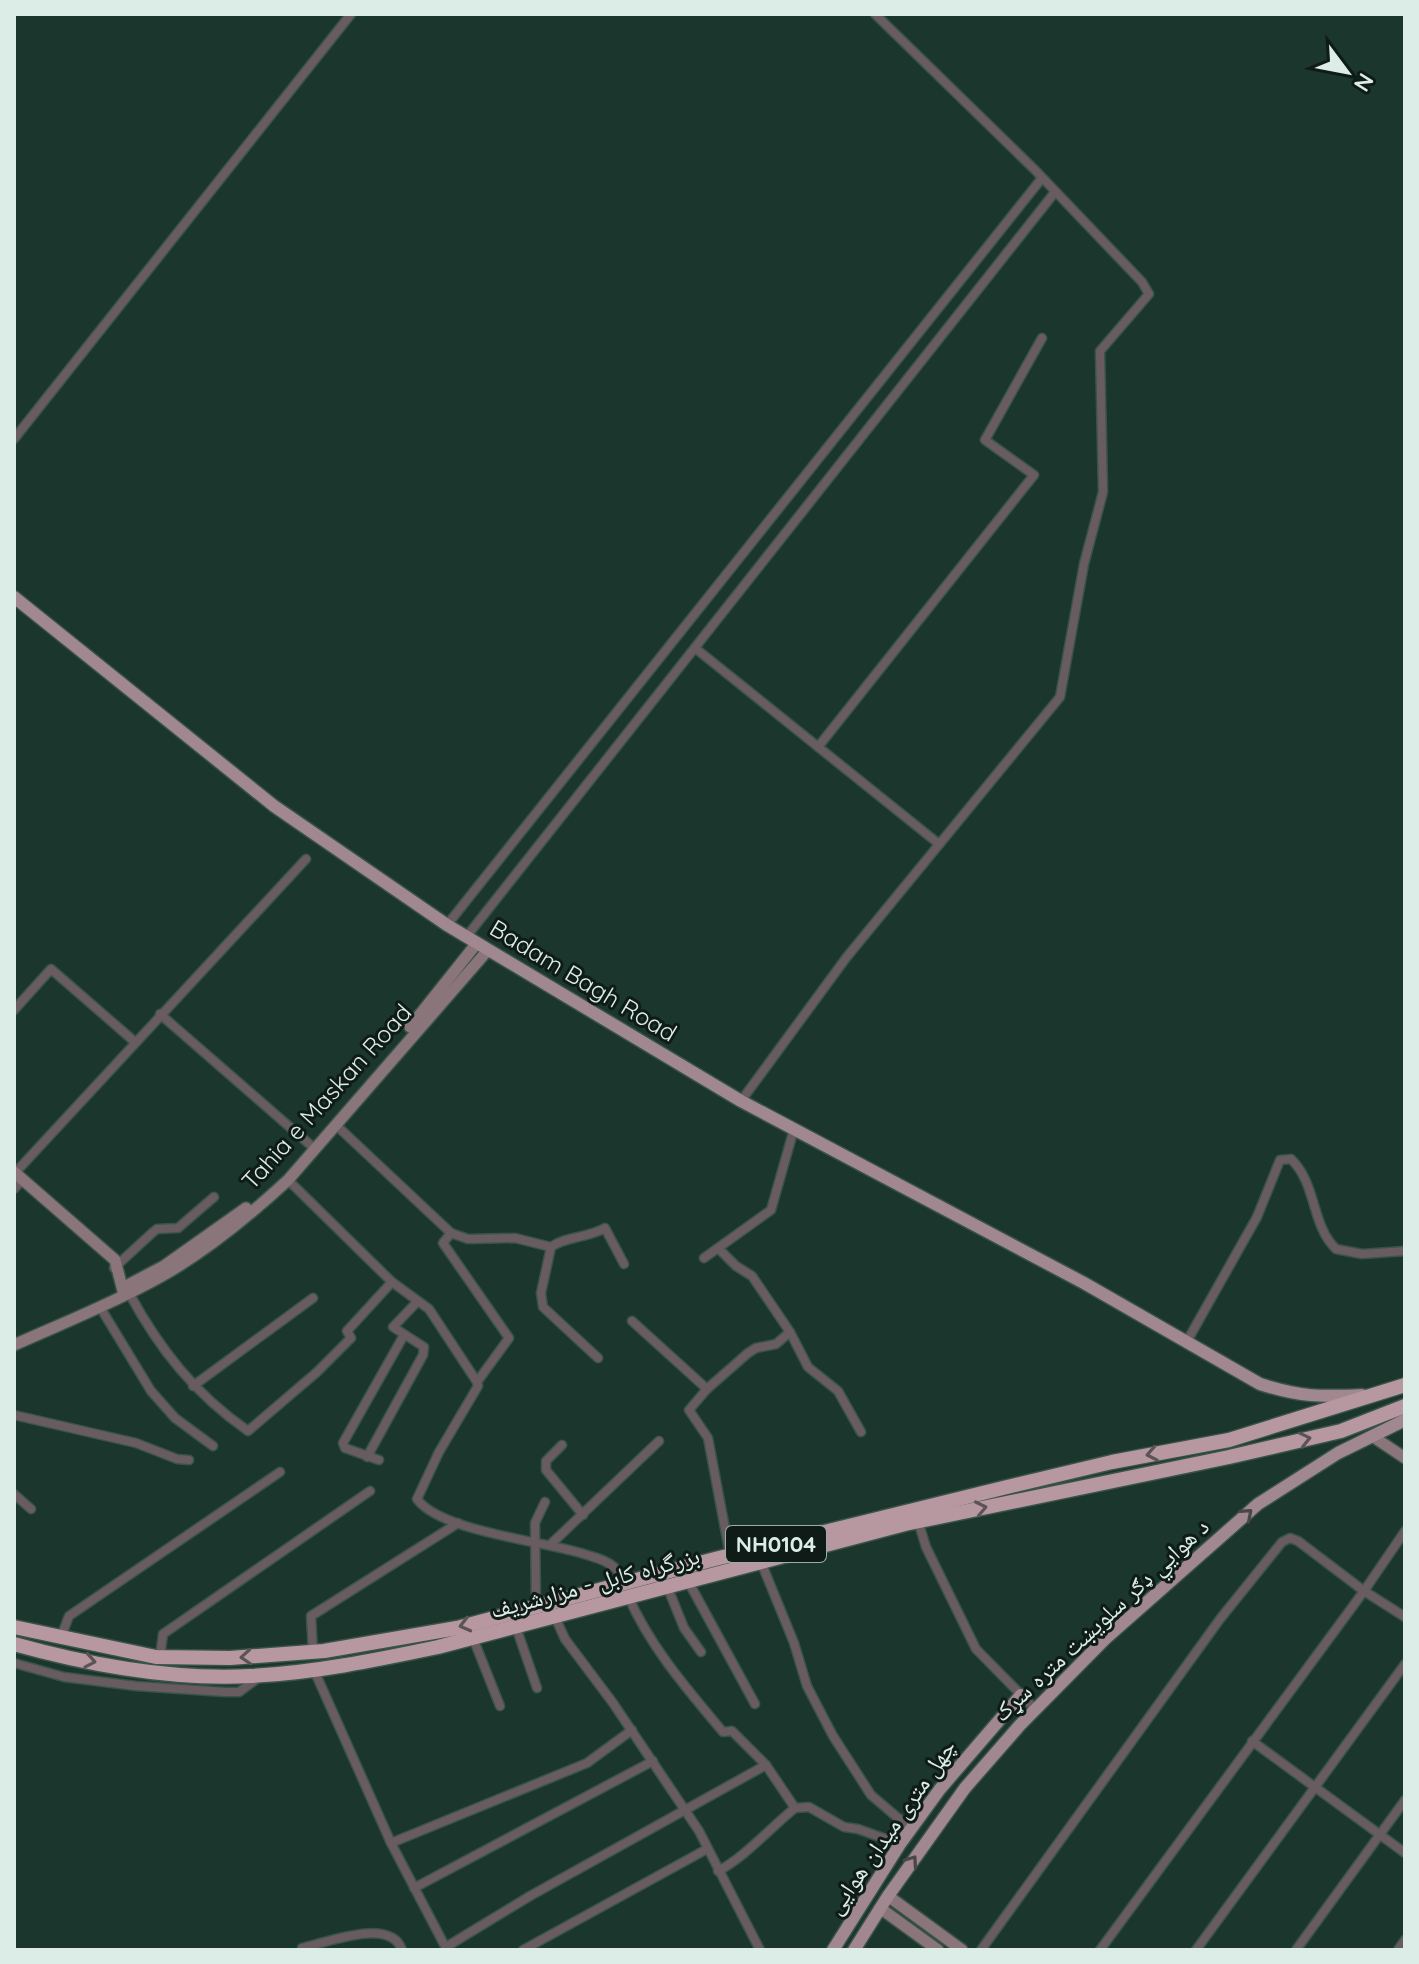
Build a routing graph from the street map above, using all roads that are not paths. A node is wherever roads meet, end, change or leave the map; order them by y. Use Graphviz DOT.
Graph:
graph roads {
  1 [pos="351,14"];
  2 [pos="875,14"];
  3 [pos="1042,178"];
  4 [pos="1055,192"];
  5 [pos="1042,338"];
  6 [pos="14,439"];
  7 [pos="14,597"];
  8 [pos="695,648"];
  9 [pos="818,747"];
  10 [pos="939,844"];
  11 [pos="306,859"];
  12 [pos="447,925"];
  13 [pos="472,940"];
  14 [pos="488,950"];
  15 [pos="14,1010"];
  16 [pos="160,1014"];
  17 [pos="135,1042"];
  18 [pos="741,1101"];
  19 [pos="336,1125"];
  20 [pos="794,1129"];
  21 [pos="312,1147"];
  22 [pos="16,1180"];
  23 [pos="288,1180"];
  24 [pos="214,1197"];
  25 [pos="451,1233"];
  26 [pos="551,1247"];
  27 [pos="718,1248"];
  28 [pos="1405,1251"];
  29 [pos="704,1258"];
  30 [pos="624,1264"];
  31 [pos="117,1269"];
  32 [pos="392,1282"];
  33 [pos="125,1292"];
  34 [pos="313,1298"];
  35 [pos="417,1302"];
  36 [pos="100,1307"];
  37 [pos="632,1321"];
  38 [pos="790,1332"];
  39 [pos="404,1335"];
  40 [pos="14,1336"];
  41 [pos="1180,1339"];
  42 [pos="14,1345"];
  43 [pos="598,1358"];
  44 [pos="477,1382"];
  45 [pos="1405,1385"];
  46 [pos="193,1386"];
  47 [pos="707,1389"];
  48 [pos="1373,1394"];
  49 [pos="1405,1406"];
  50 [pos="14,1415"];
  51 [pos="1405,1421"];
  52 [pos="861,1432"];
  53 [pos="1372,1436"];
  54 [pos="659,1441"];
  55 [pos="562,1445"];
  56 [pos="213,1446"];
  57 [pos="367,1457"];
  58 [pos="1405,1458"];
  59 [pos="189,1460"];
  60 [pos="379,1460"];
  61 [pos="280,1472"];
  62 [pos="370,1491"];
  63 [pos="14,1494"];
  64 [pos="545,1502"];
  65 [pos="31,1509"];
  66 [pos="583,1515"];
  67 [pos="918,1521"];
  68 [pos="458,1523"];
  69 [pos="1405,1531"];
  70 [pos="534,1543"];
  71 [pos="551,1544"];
  72 [pos="730,1555"];
  73 [pos="761,1562"];
  74 [pos="688,1581"];
  75 [pos="667,1586"];
  76 [pos="626,1590"];
  77 [pos="1364,1591"];
  78 [pos="536,1607"];
  79 [pos="555,1617"];
  80 [pos="1405,1617"];
  81 [pos="14,1627"];
  82 [pos="516,1627"];
  83 [pos="61,1638"];
  84 [pos="473,1638"];
  85 [pos="14,1644"];
  86 [pos="701,1652"];
  87 [pos="313,1653"];
  88 [pos="160,1657"];
  89 [pos="14,1663"];
  90 [pos="1405,1664"];
  91 [pos="314,1670"];
  92 [pos="261,1675"];
  93 [pos="537,1688"];
  94 [pos="1021,1695"];
  95 [pos="755,1704"];
  96 [pos="500,1706"];
  97 [pos="1035,1709"];
  98 [pos="632,1730"];
  99 [pos="1252,1741"];
  100 [pos="653,1761"];
  101 [pos="766,1765"];
  102 [pos="1316,1788"];
  103 [pos="1405,1800"];
  104 [pos="795,1808"];
  105 [pos="685,1811"];
  106 [pos="911,1829"];
  107 [pos="1380,1835"];
  108 [pos="391,1843"];
  109 [pos="900,1844"];
  110 [pos="707,1849"];
  111 [pos="1405,1853"];
  112 [pos="718,1871"];
  113 [pos="414,1888"];
  114 [pos="888,1896"];
  115 [pos="880,1908"];
  116 [pos="1405,1940"];
  117 [pos="302,1948"];
  118 [pos="446,1948"];
  119 [pos="402,1950"];
  120 [pos="523,1950"];
  121 [pos="760,1950"];
  122 [pos="833,1950"];
  123 [pos="854,1950"];
  124 [pos="938,1950"];
  125 [pos="962,1950"];
  126 [pos="981,1950"];
  127 [pos="1100,1950"];
  128 [pos="1196,1950"];
  129 [pos="1296,1950"];
  130 [pos="1398,1950"];
  1 -- 6 [label="street"];
  2 -- 3 [label="street"];
  3 -- 4 [label="street"];
  3 -- 12 [label="street"];
  4 -- 8 [label="street"];
  4 -- 10 [label="street"];
  5 -- 9 [label="street"];
  7 -- 12 [label="main road, Badam Bagh Road"];
  8 -- 9 [label="street"];
  8 -- 13 [label="street"];
  9 -- 10 [label="street"];
  10 -- 18 [label="street"];
  11 -- 16 [label="street"];
  12 -- 13 [label="main road, Badam Bagh Road"];
  13 -- 14 [label="main road, Badam Bagh Road"];
  13 -- 21 [label="main road, Tahia e Maskan Road"];
  14 -- 18 [label="main road, Badam Bagh Road"];
  14 -- 19 [label="main road, Tahia e Maskan Road"];
  15 -- 17 [label="street"];
  16 -- 17 [label="street"];
  16 -- 21 [label="street"];
  17 -- 22 [label="street"];
  18 -- 20 [label="main road, Badam Bagh Road"];
  19 -- 21 [label="main road, Tahia e Maskan Road"];
  19 -- 25 [label="street"];
  20 -- 27 [label="street"];
  20 -- 41 [label="main road, Badam Bagh Road"];
  21 -- 23 [label="main road, Tahia e Maskan Road"];
  21 -- 33 [label="main road, Tahia e Maskan Road"];
  22 -- 31 [label="main road"];
  23 -- 32 [label="street"];
  23 -- 33 [label="main road, Tahia e Maskan Road"];
  24 -- 31 [label="street"];
  25 -- 26 [label="street"];
  25 -- 44 [label="street"];
  26 -- 30 [label="street"];
  26 -- 43 [label="street"];
  27 -- 29 [label="street"];
  27 -- 38 [label="street"];
  28 -- 41 [label="street"];
  31 -- 33 [label="main road"];
  32 -- 35 [label="street"];
  32 -- 46 [label="street"];
  33 -- 36 [label="main road, Tahia e Maskan Road"];
  33 -- 40 [label="main road, Tahia e Maskan Road"];
  33 -- 46 [label="street"];
  34 -- 46 [label="street"];
  35 -- 39 [label="street"];
  35 -- 44 [label="street"];
  36 -- 42 [label="main road, Tahia e Maskan Road"];
  36 -- 56 [label="street"];
  37 -- 47 [label="street"];
  38 -- 47 [label="street"];
  38 -- 52 [label="street"];
  39 -- 57 [label="street"];
  39 -- 57 [label="street"];
  41 -- 48 [label="main road, Badam Bagh Road"];
  44 -- 68 [label="street"];
  45 -- 48 [label="highway, بزرگراه کابل - مزارشریف"];
  47 -- 72 [label="street"];
  48 -- 72 [label="highway, بزرگراه کابل - مزارشریف / NH0104, one-way"];
  67 -- 49 [label="highway, بزرگراه کابل - مزارشریف / NH0104, one-way"];
  50 -- 59 [label="street"];
  51 -- 53 [label="main road, د هوايي ډګر سلویښت متره سړک"];
  53 -- 58 [label="main road"];
  97 -- 53 [label="main road, د هوايي ډګر سلویښت متره سړک, one-way"];
  54 -- 66 [label="street"];
  55 -- 66 [label="street"];
  57 -- 60 [label="street"];
  61 -- 83 [label="street"];
  62 -- 88 [label="street"];
  63 -- 65 [label="street"];
  64 -- 70 [label="street"];
  66 -- 71 [label="street"];
  67 -- 73 [label="highway, بزرگراه کابل - مزارشریف / NH0104"];
  67 -- 94 [label="street"];
  68 -- 70 [label="street"];
  68 -- 87 [label="street"];
  69 -- 77 [label="street"];
  70 -- 71 [label="street"];
  70 -- 78 [label="street"];
  71 -- 76 [label="street"];
  72 -- 76 [label="highway, بزرگراه کابل - مزارشریف / NH0104"];
  73 -- 74 [label="highway, بزرگراه کابل - مزارشریف / NH0104"];
  73 -- 106 [label="street"];
  74 -- 75 [label="highway, بزرگراه کابل - مزارشریف / NH0104"];
  74 -- 95 [label="street"];
  75 -- 76 [label="highway, بزرگراه کابل - مزارشریف / NH0104"];
  75 -- 86 [label="street"];
  76 -- 78 [label="highway, بزرگراه کابل - مزارشریف / NH0104"];
  76 -- 79 [label="highway, بزرگراه کابل - مزارشریف / NH0104"];
  76 -- 101 [label="street"];
  77 -- 80 [label="street"];
  77 -- 99 [label="street"];
  77 -- 126 [label="street"];
  78 -- 87 [label="highway, بزرگراه کابل - مزارشریف / NH0104, one-way"];
  79 -- 82 [label="highway, بزرگراه کابل - مزارشریف / NH0104"];
  79 -- 98 [label="street"];
  81 -- 83 [label="highway, بزرگراه کابل - مزارشریف / NH0104"];
  82 -- 84 [label="highway, بزرگراه کابل - مزارشریف / NH0104"];
  82 -- 93 [label="street"];
  83 -- 88 [label="highway, بزرگراه کابل - مزارشریف / NH0104"];
  84 -- 91 [label="highway, بزرگراه کابل - مزارشریف / NH0104"];
  84 -- 96 [label="street"];
  85 -- 92 [label="highway, بزرگراه کابل - مزارشریف / NH0104, one-way"];
  87 -- 88 [label="highway, بزرگراه کابل - مزارشریف / NH0104, one-way"];
  89 -- 92 [label="street"];
  90 -- 102 [label="street"];
  91 -- 92 [label="highway, بزرگراه کابل - مزارشریف / NH0104"];
  91 -- 108 [label="street"];
  94 -- 97 [label="street"];
  94 -- 106 [label="main road, چهل متری میدان هوایی"];
  114 -- 97 [label="main road, د هوايي ډګر سلویښت متره سړک, one-way"];
  98 -- 100 [label="street"];
  98 -- 108 [label="street"];
  99 -- 102 [label="street"];
  99 -- 127 [label="street"];
  100 -- 105 [label="street"];
  100 -- 113 [label="street"];
  101 -- 104 [label="street"];
  101 -- 105 [label="street"];
  102 -- 107 [label="street"];
  102 -- 128 [label="street"];
  103 -- 107 [label="street"];
  104 -- 109 [label="street"];
  104 -- 112 [label="street"];
  105 -- 110 [label="street"];
  105 -- 118 [label="street"];
  106 -- 109 [label="main road, چهل متری میدان هوایی"];
  107 -- 111 [label="street"];
  107 -- 129 [label="street"];
  108 -- 113 [label="street"];
  109 -- 122 [label="main road, چهل متری میدان هوایی"];
  110 -- 112 [label="street"];
  110 -- 120 [label="street"];
  112 -- 121 [label="street"];
  113 -- 118 [label="street"];
  114 -- 115 [label="main road, د هوايي ډګر سلویښت متره سړک"];
  114 -- 125 [label="main road"];
  115 -- 123 [label="main road, د هوايي ډګر سلویښت متره سړک"];
  115 -- 124 [label="main road"];
  116 -- 130 [label="street"];
  117 -- 119 [label="street"];
}
